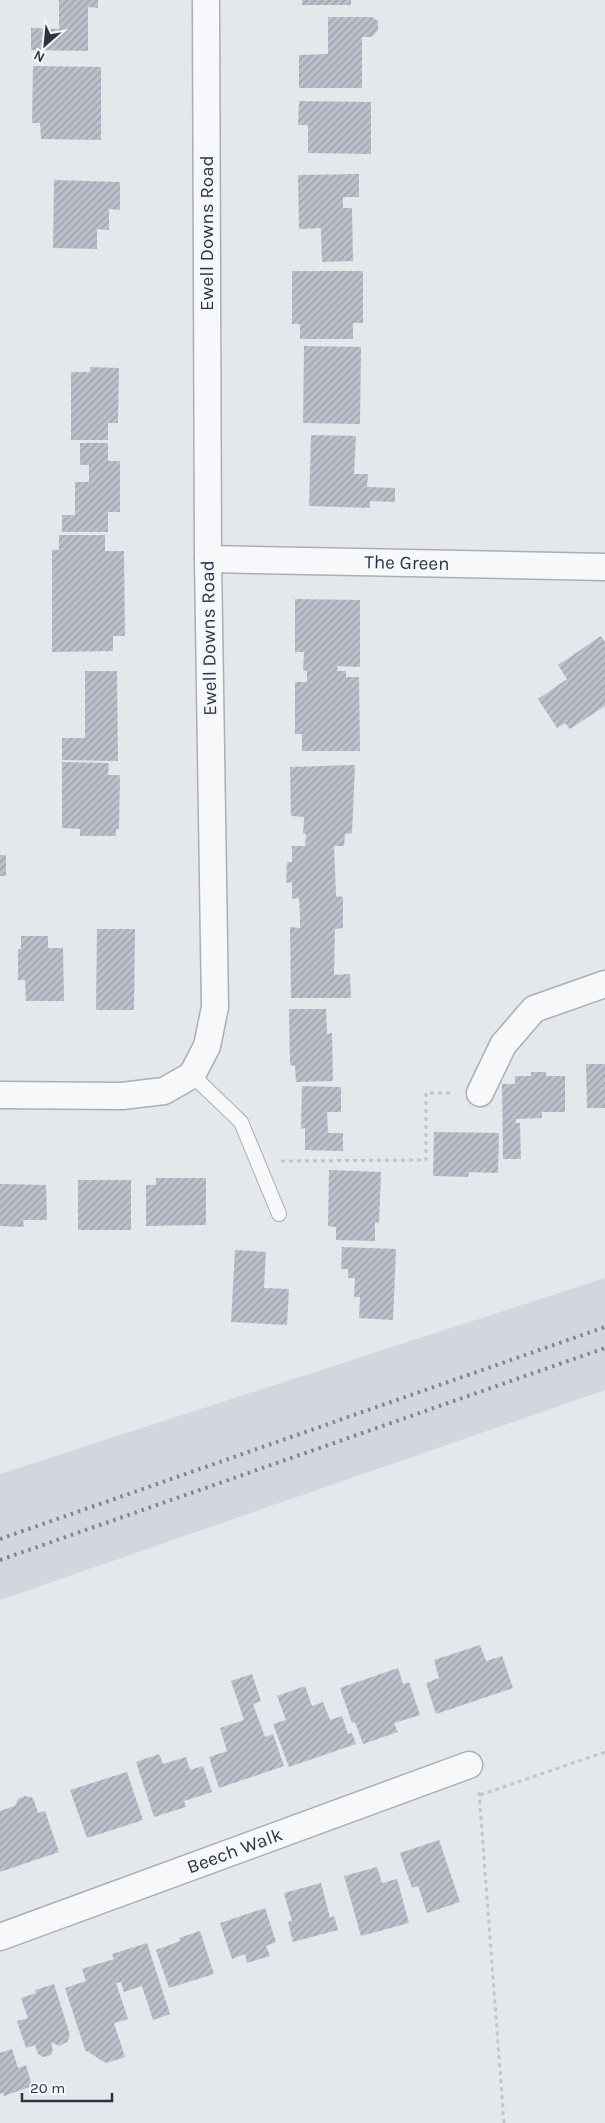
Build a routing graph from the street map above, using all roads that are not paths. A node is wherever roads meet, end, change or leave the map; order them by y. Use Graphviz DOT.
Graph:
graph roads {
  1 [pos="206,0"];
  2 [pos="208,559"];
  3 [pos="605,567"];
  4 [pos="605,984"];
  5 [pos="192,1075"];
  6 [pos="480,1093"];
  7 [pos="0,1095"];
  8 [pos="279,1214"];
  9 [pos="469,1765"];
  10 [pos="0,1937"];
  1 -- 2 [label="street, Ewell Downs Road"];
  2 -- 3 [label="street, The Green"];
  2 -- 5 [label="street, Ewell Downs Road"];
  4 -- 6 [label="street"];
  5 -- 7 [label="street"];
  5 -- 8 [label="lane"];
  9 -- 10 [label="street, Beech Walk"];
}
